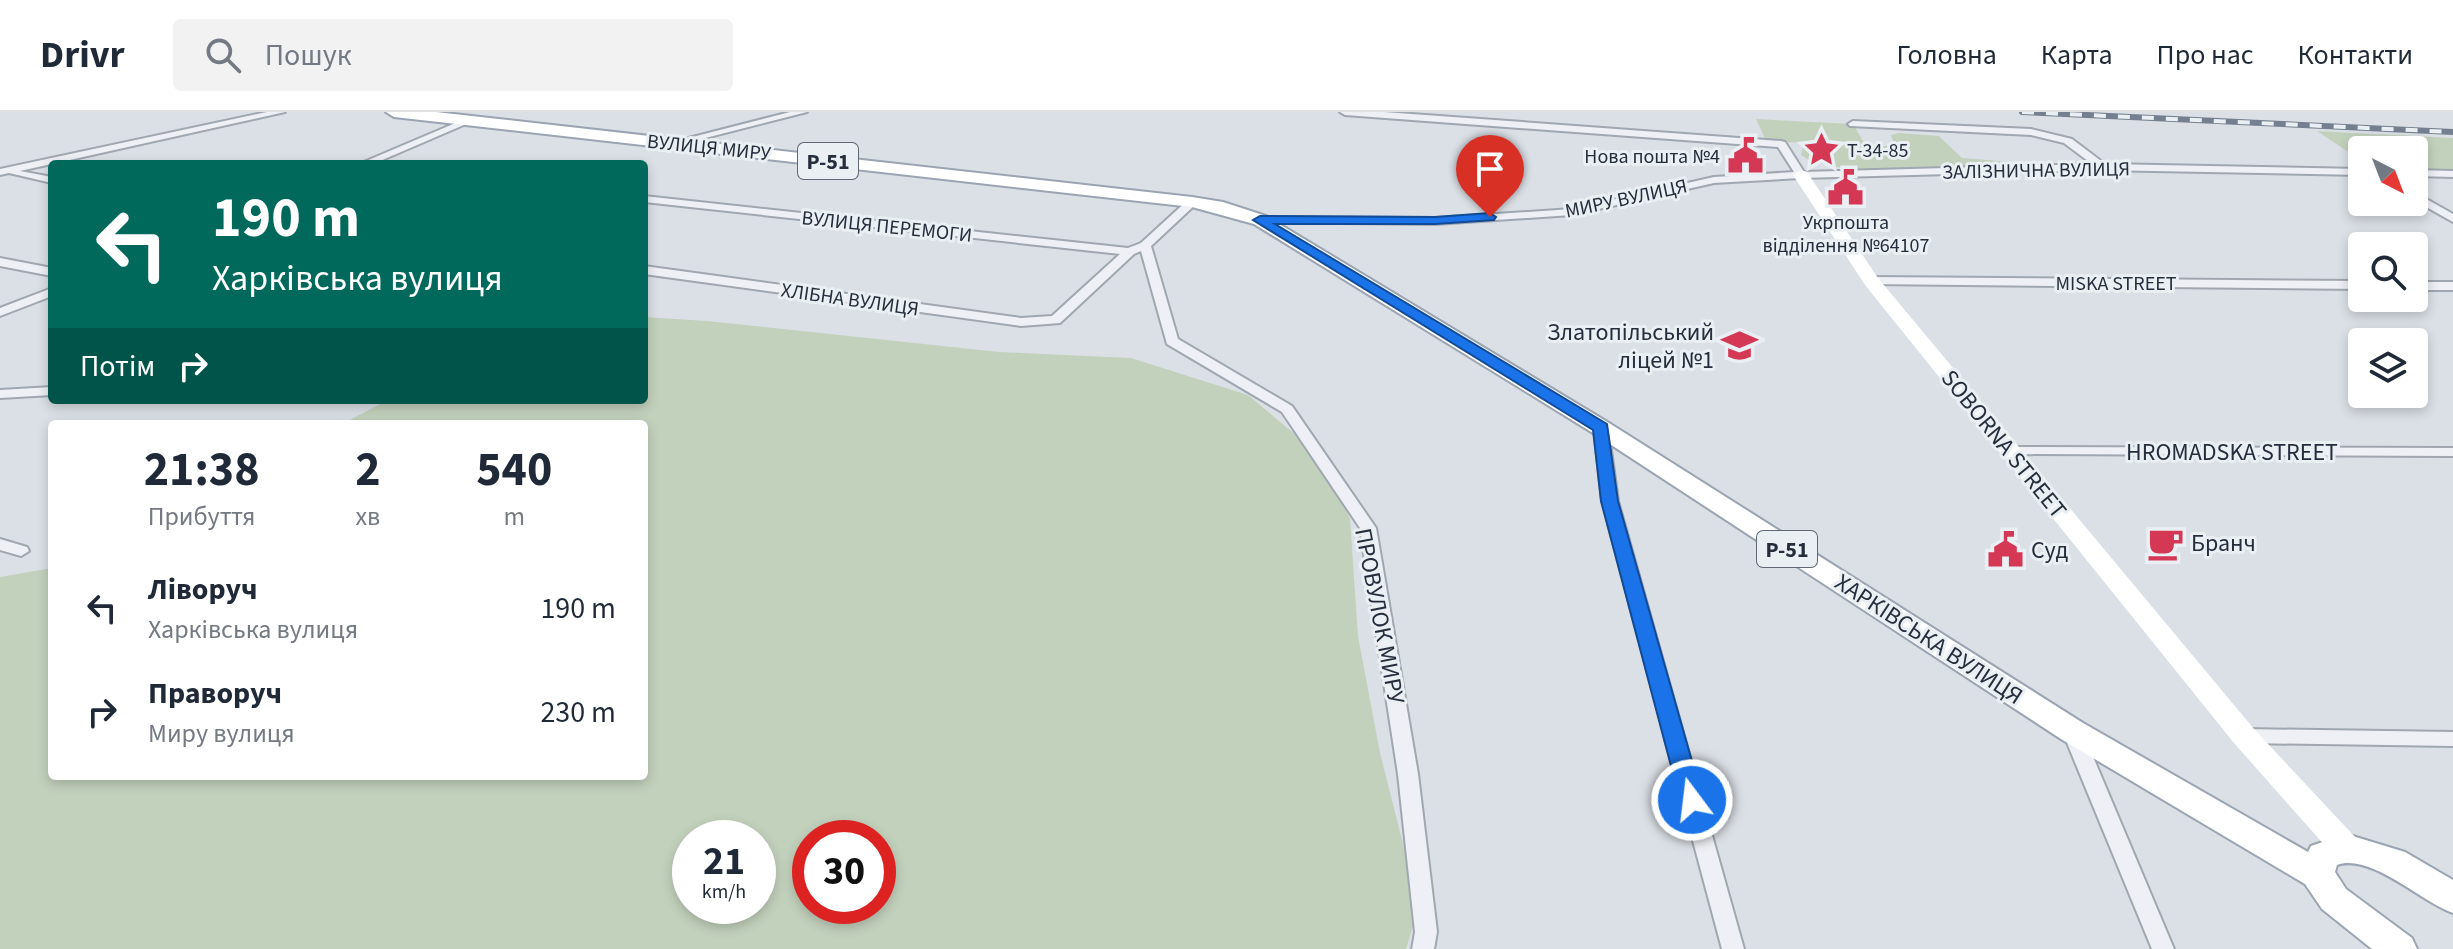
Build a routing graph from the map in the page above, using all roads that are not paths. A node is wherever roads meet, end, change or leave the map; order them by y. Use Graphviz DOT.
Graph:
graph roads {
  1 [pos="280,112"];
  2 [pos="394,112"];
  3 [pos="802,112"];
  4 [pos="1345,112"];
  5 [pos="468,121"];
  6 [pos="1853,124"];
  7 [pos="674,143"];
  8 [pos="58,160"];
  9 [pos="374,160"];
  10 [pos="48,162"];
  11 [pos="2102,167"];
  12 [pos="2,172"];
  13 [pos="2348,172"];
  14 [pos="2428,173"];
  15 [pos="2453,174"];
  16 [pos="1801,175"];
  17 [pos="48,179"];
  18 [pos="648,199"];
  19 [pos="1192,202"];
  20 [pos="2428,204"];
  21 [pos="2453,219"];
  22 [pos="1260,220"];
  23 [pos="1137,249"];
  24 [pos="0,262"];
  25 [pos="48,271"];
  26 [pos="648,271"];
  27 [pos="1871,281"];
  28 [pos="2348,285"];
  29 [pos="2428,286"];
  30 [pos="2453,286"];
  31 [pos="48,294"];
  32 [pos="0,312"];
  33 [pos="48,391"];
  34 [pos="0,394"];
  35 [pos="1601,428"];
  36 [pos="2010,451"];
  37 [pos="2453,452"];
  38 [pos="0,544"];
  39 [pos="21,551"];
  40 [pos="2072,731"];
  41 [pos="2244,736"];
  42 [pos="2453,739"];
  43 [pos="2346,848"];
  44 [pos="2317,874"];
  45 [pos="2453,898"];
  46 [pos="1423,949"];
  47 [pos="1733,949"];
  48 [pos="2163,949"];
  49 [pos="2399,949"];
  1 -- 8 [label="street"];
  2 -- 5 [label="main road, ВУЛИЦЯ МИРУ / Р-51"];
  3 -- 7 [label="street"];
  4 -- 16 [label="street"];
  5 -- 7 [label="main road, ВУЛИЦЯ МИРУ / Р-51"];
  5 -- 9 [label="street"];
  6 -- 11 [label="street"];
  7 -- 19 [label="main road, ВУЛИЦЯ МИРУ / Р-51"];
  10 -- 12 [label="street"];
  11 -- 13 [label="street, ЗАЛІЗНИЧНА ВУЛИЦЯ"];
  11 -- 16 [label="street, ЗАЛІЗНИЧНА ВУЛИЦЯ"];
  12 -- 17 [label="street"];
  14 -- 15 [label="street"];
  16 -- 22 [label="street, МИРУ ВУЛИЦЯ"];
  16 -- 27 [label="street, SOBORNA STREET"];
  18 -- 23 [label="street, ВУЛИЦЯ ПЕРЕМОГИ"];
  19 -- 22 [label="main road, ВУЛИЦЯ МИРУ / Р-51"];
  19 -- 23 [label="street"];
  20 -- 21 [label="street"];
  22 -- 35 [label="main road, ХАРКІВСЬКА ВУЛИЦЯ / Р-51"];
  23 -- 26 [label="street, ХЛІБНА ВУЛИЦЯ"];
  23 -- 46 [label="street, ПРОВУЛОК МИРУ"];
  24 -- 25 [label="street"];
  27 -- 28 [label="street, MISKA STREET"];
  27 -- 36 [label="street, SOBORNA STREET"];
  29 -- 30 [label="street"];
  31 -- 32 [label="street"];
  33 -- 34 [label="street"];
  35 -- 40 [label="main road, ХАРКІВСЬКА ВУЛИЦЯ / Р-51"];
  35 -- 47 [label="street"];
  36 -- 37 [label="street, HROMADSKA STREET"];
  36 -- 41 [label="street, SOBORNA STREET"];
  38 -- 39 [label="street"];
  40 -- 44 [label="main road, ХАРКІВСЬКА ВУЛИЦЯ / Р-51"];
  40 -- 48 [label="street"];
  41 -- 42 [label="street"];
  41 -- 43 [label="street, SOBORNA STREET"];
  43 -- 44 [label="main road"];
  43 -- 45 [label="main road"];
  44 -- 49 [label="main road, Р-51"];
}
